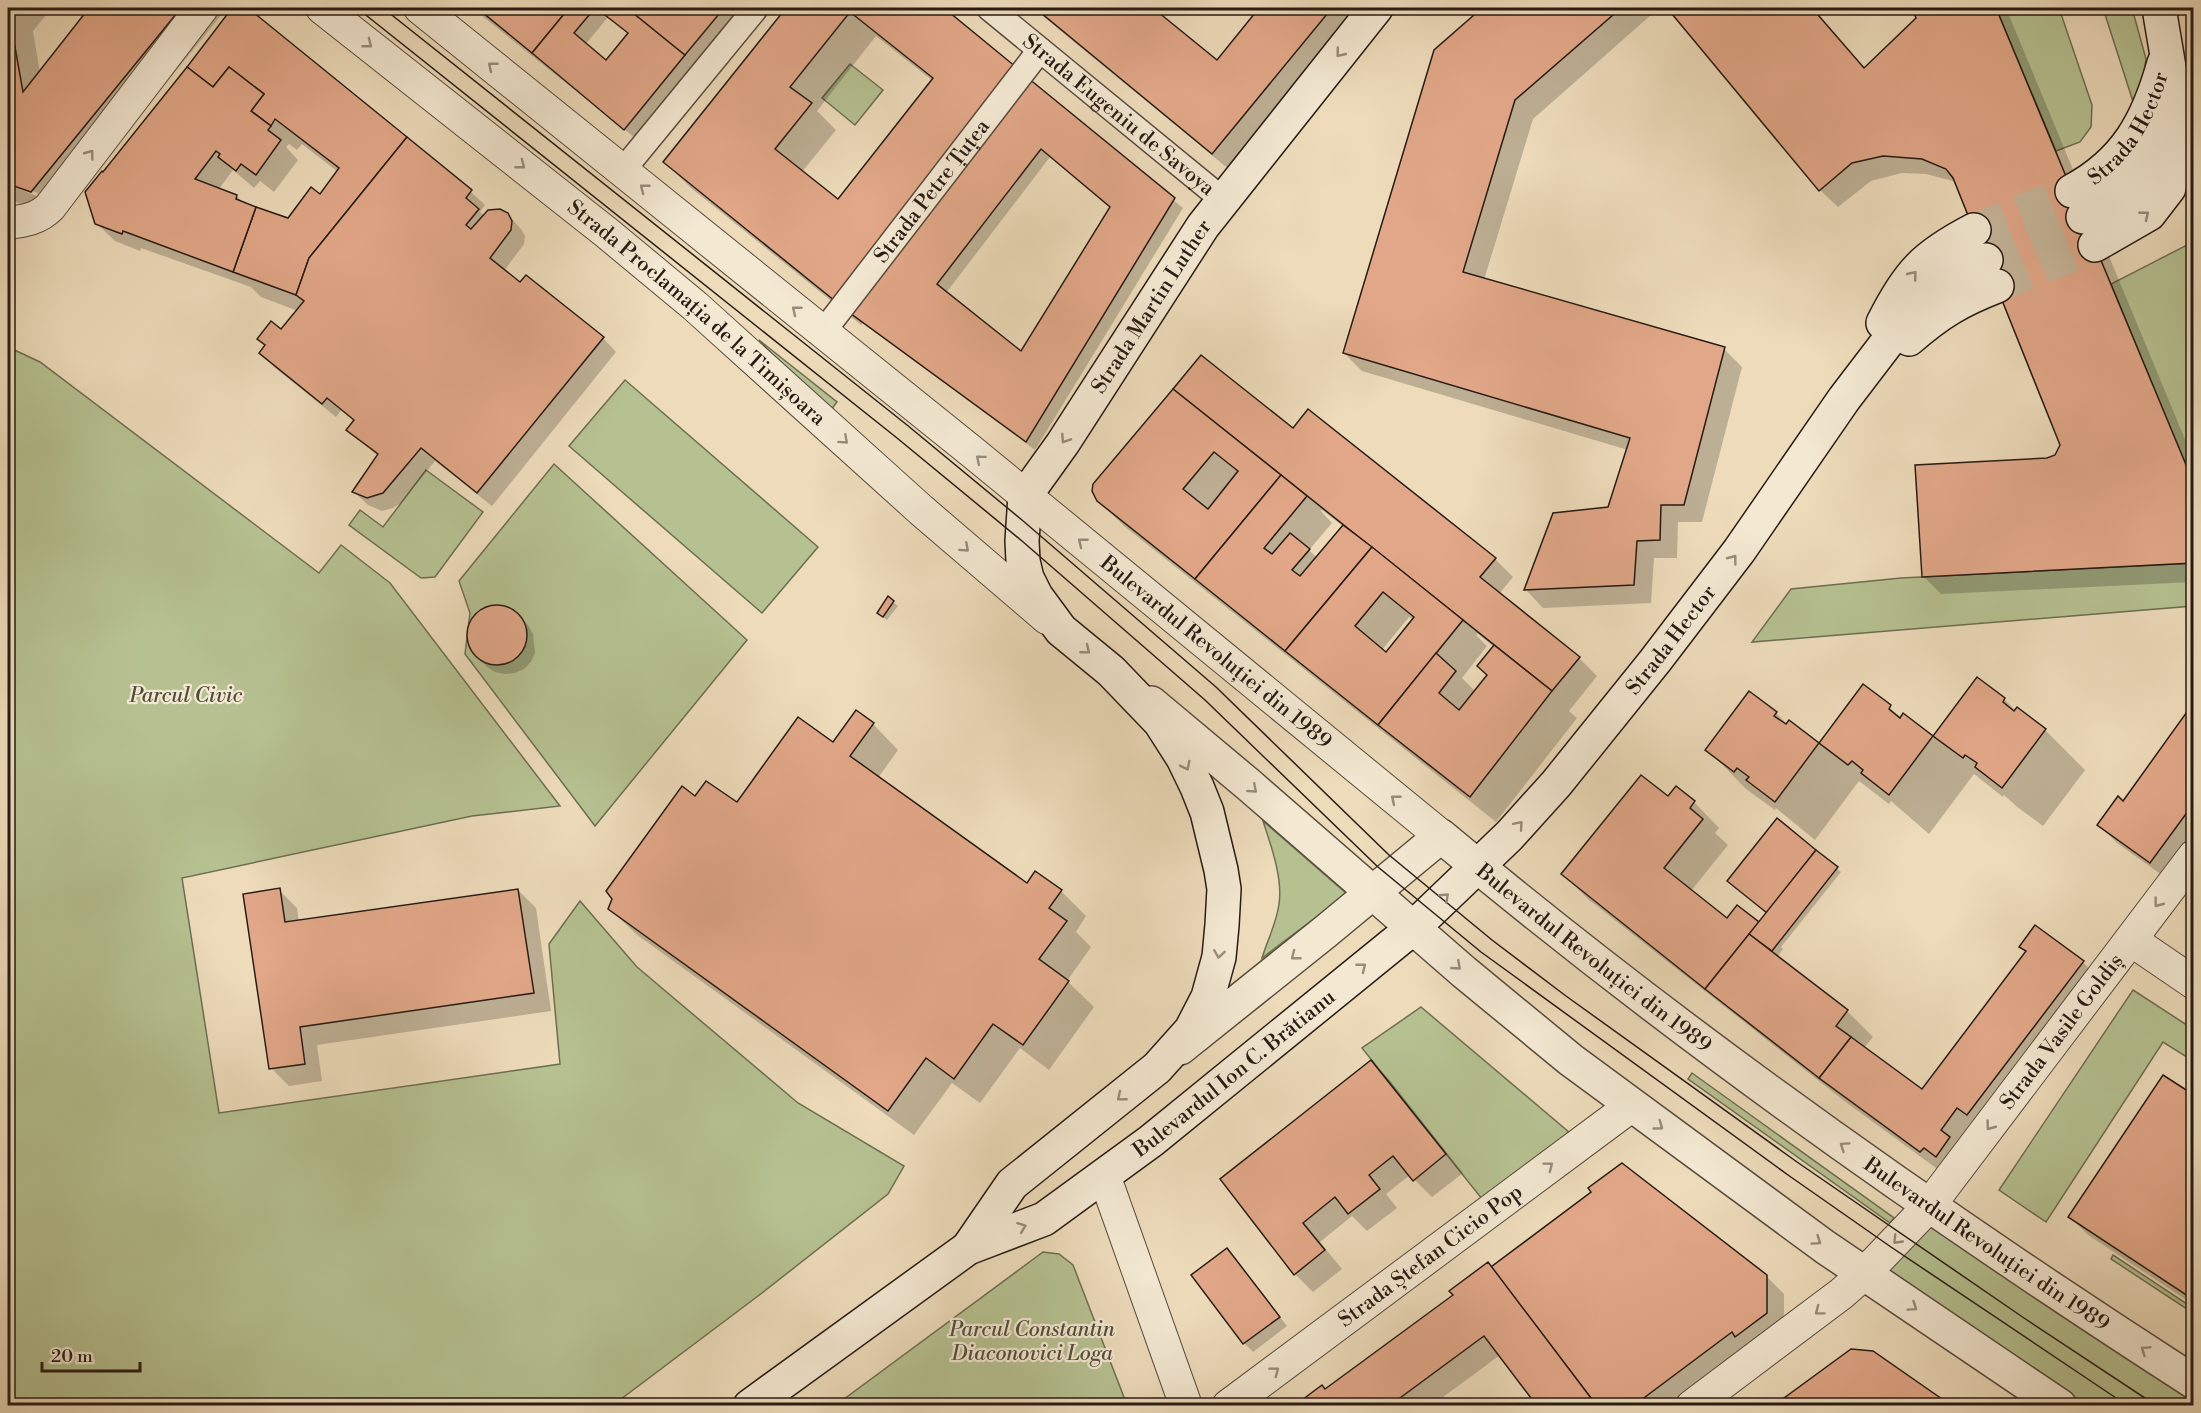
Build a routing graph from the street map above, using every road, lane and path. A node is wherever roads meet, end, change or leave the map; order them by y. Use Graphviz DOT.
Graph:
graph roads {
  1 [pos="202,8"];
  2 [pos="322,8"];
  3 [pos="420,8"];
  4 [pos="756,8"];
  5 [pos="989,8"];
  6 [pos="1376,8"];
  7 [pos="2159,8"];
  8 [pos="1040,50"];
  9 [pos="2167,51"];
  10 [pos="633,158"];
  11 [pos="1222,200"];
  12 [pos="8,223"];
  13 [pos="823,332"];
  14 [pos="1844,399"];
  15 [pos="1025,496"];
  16 [pos="1062,630"];
  17 [pos="1112,671"];
  18 [pos="1441,836"];
  19 [pos="2193,856"];
  20 [pos="1478,867"];
  21 [pos="1373,893"];
  22 [pos="1413,928"];
  23 [pos="2131,940"];
  24 [pos="2193,983"];
  25 [pos="1166,1059"];
  26 [pos="1631,1106"];
  27 [pos="1104,1175"];
  28 [pos="1929,1206"];
  29 [pos="968,1248"];
  30 [pos="1864,1274"];
  31 [pos="2193,1382"];
  32 [pos="750,1406"];
  33 [pos="1186,1406"];
  34 [pos="1228,1406"];
  35 [pos="1692,1406"];
  36 [pos="2060,1406"];
  12 -- 1 [label="street, one-way"];
  2 -- 16 [label="street, Strada Proclamația de la Timișoara, one-way"];
  13 -- 3 [label="street, one-way"];
  4 -- 10 [label="street"];
  5 -- 8 [label="street, Strada Eugeniu de Savoya"];
  6 -- 11 [label="main road, Strada Martin Luther, one-way"];
  7 -- 9 [label="main road, Strada Hector"];
  8 -- 11 [label="street, Strada Eugeniu de Savoya"];
  8 -- 13 [label="street, Strada Petre Țuțea"];
  9 -- 9 [label="main road, Strada Hector, one-way"];
  11 -- 15 [label="main road, Strada Martin Luther, one-way"];
  15 -- 13 [label="street, one-way"];
  14 -- 14 [label="main road, Strada Hector, one-way"];
  20 -- 14 [label="main road, Strada Hector, one-way"];
  15 -- 16 [label="main road"];
  18 -- 15 [label="street, Bulevardul Revoluției din 1989, one-way"];
  16 -- 17 [label="main road, one-way"];
  17 -- 21 [label="main road, one-way"];
  17 -- 25 [label="main road, Bulevardul Ion C. Brătianu, one-way"];
  18 -- 20 [label="main road, Bulevardul Revoluției din 1989"];
  18 -- 21 [label="main road, Bulevardul Ion C. Brătianu"];
  19 -- 23 [label="street, Strada Vasile Goldiș, one-way"];
  22 -- 20 [label="main road, Bulevardul Ion C. Brătianu, one-way"];
  28 -- 20 [label="main road, Bulevardul Revoluției din 1989, one-way"];
  21 -- 22 [label="main road"];
  21 -- 25 [label="main road, Bulevardul Ion C. Brătianu, one-way"];
  22 -- 26 [label="main road, one-way"];
  27 -- 22 [label="main road, Bulevardul Ion C. Brătianu, one-way"];
  23 -- 24 [label="street"];
  23 -- 28 [label="street, Strada Vasile Goldiș, one-way"];
  25 -- 29 [label="main road, Bulevardul Ion C. Brătianu, one-way"];
  26 -- 30 [label="main road, one-way"];
  34 -- 26 [label="street, Strada Ștefan Cicio Pop, one-way"];
  29 -- 27 [label="main road, Bulevardul Ion C. Brătianu, one-way"];
  27 -- 33 [label="street"];
  28 -- 30 [label="street, Strada Vasile Goldiș, one-way"];
  31 -- 28 [label="main road, Bulevardul Revoluției din 1989, one-way"];
  29 -- 32 [label="main road, Bulevardul Ion C. Brătianu"];
  30 -- 35 [label="street, Strada Vasile Goldiș, one-way"];
  30 -- 36 [label="main road, one-way"];
}
